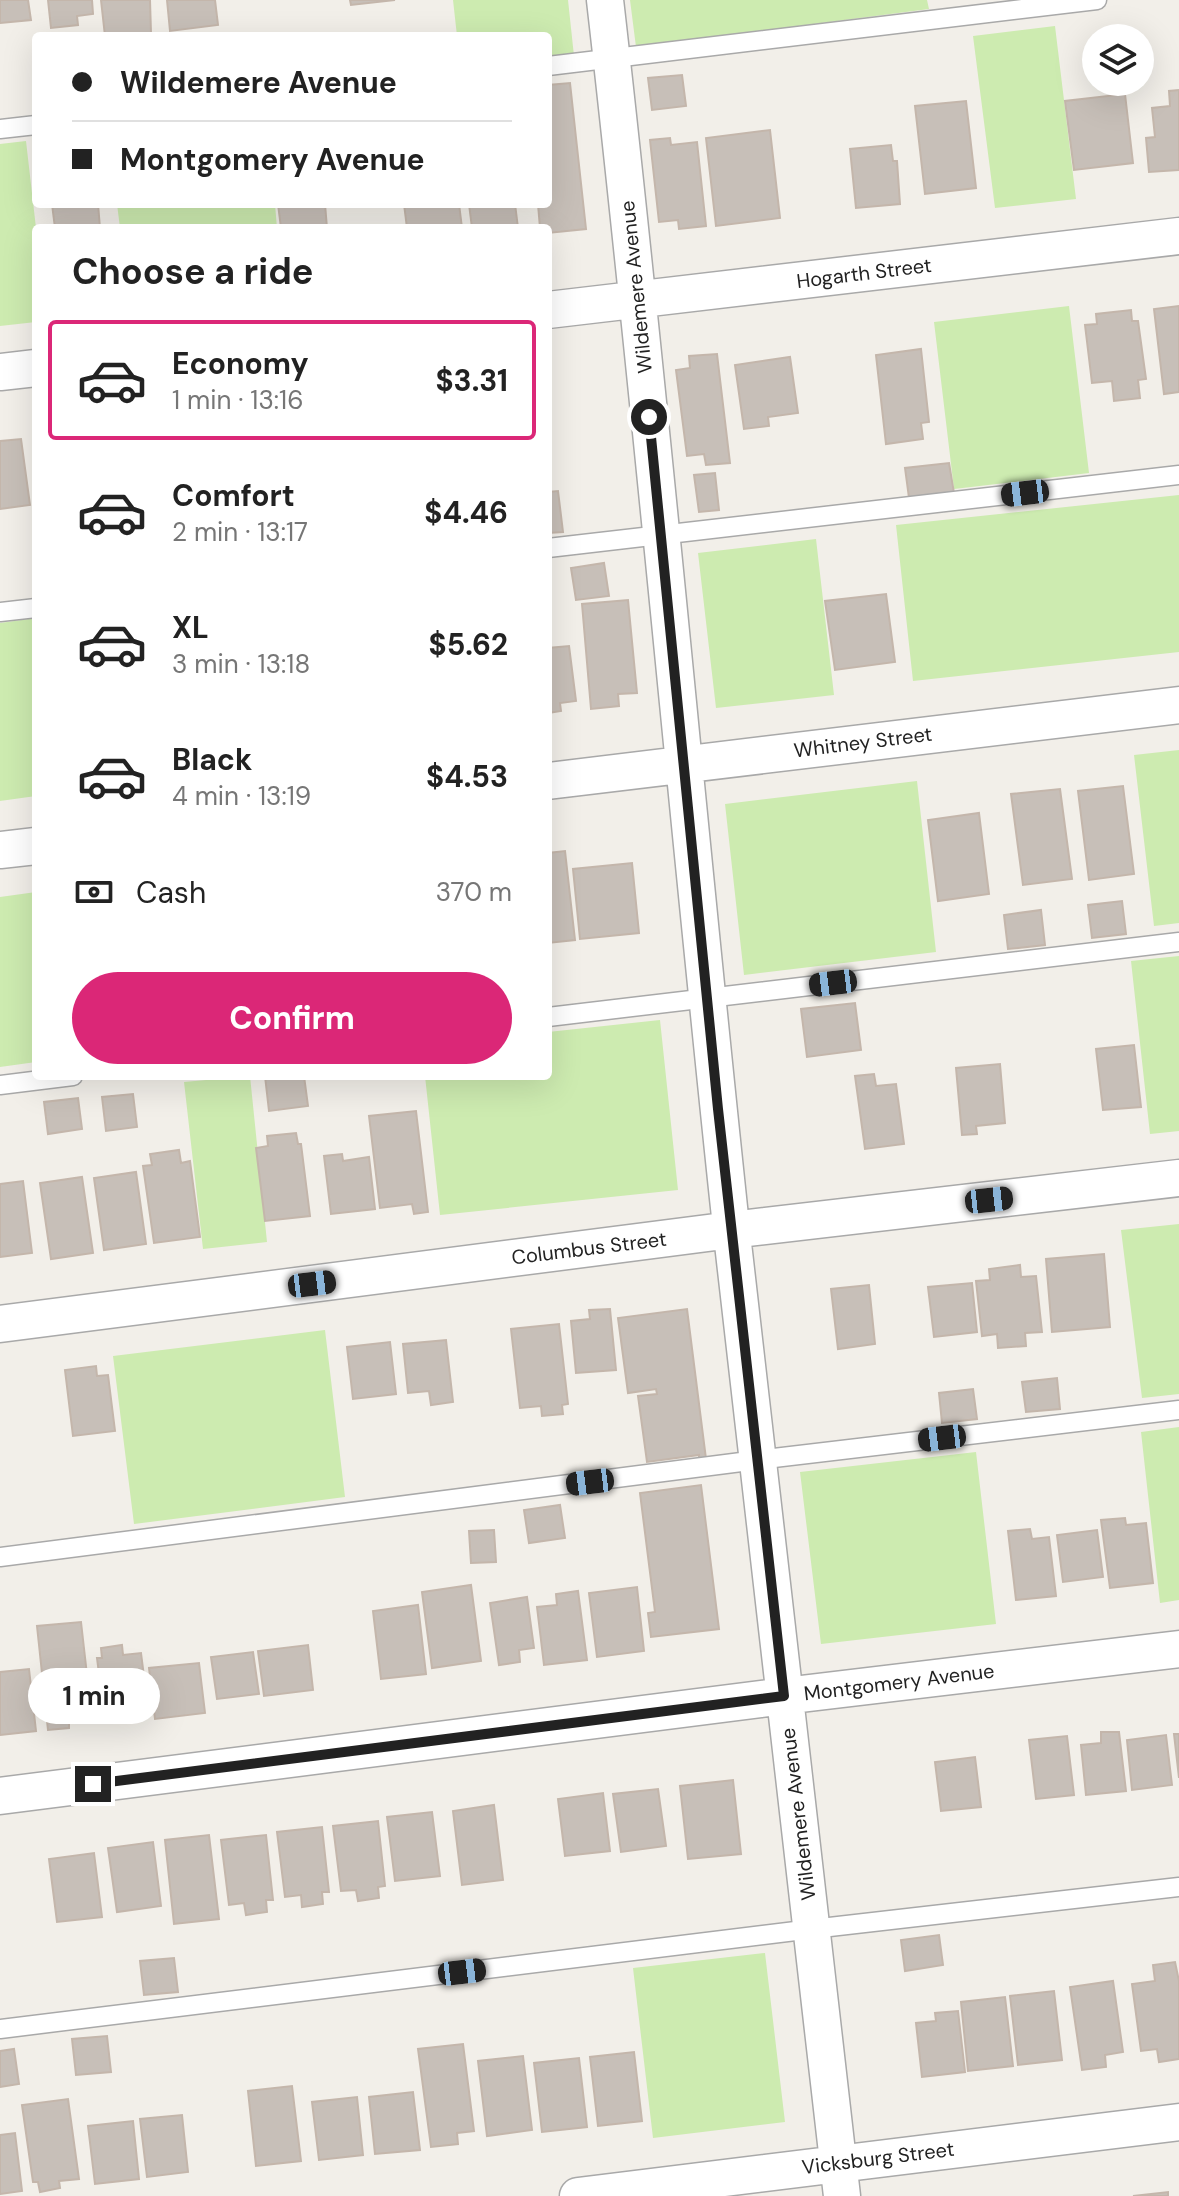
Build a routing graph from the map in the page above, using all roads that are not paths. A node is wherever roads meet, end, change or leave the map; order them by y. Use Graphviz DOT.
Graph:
graph roads {
  1 [pos="605,0"];
  2 [pos="1097,0"];
  3 [pos="611,58"];
  4 [pos="552,65"];
  5 [pos="32,125"];
  6 [pos="0,129"];
  7 [pos="1179,236"];
  8 [pos="638,299"];
  9 [pos="552,310"];
  10 [pos="32,368"];
  11 [pos="0,372"];
  12 [pos="1179,475"];
  13 [pos="660,535"];
  14 [pos="552,548"];
  15 [pos="32,608"];
  16 [pos="0,612"];
  17 [pos="1179,705"];
  18 [pos="682,763"];
  19 [pos="552,780"];
  20 [pos="32,846"];
  21 [pos="0,850"];
  22 [pos="1179,942"];
  23 [pos="707,998"];
  24 [pos="552,1017"];
  25 [pos="41,1080"];
  26 [pos="0,1085"];
  27 [pos="1179,1178"];
  28 [pos="731,1230"];
  29 [pos="0,1324"];
  30 [pos="1179,1410"];
  31 [pos="757,1460"];
  32 [pos="0,1557"];
  33 [pos="1179,1649"];
  34 [pos="784,1696"];
  35 [pos="0,1796"];
  36 [pos="1179,1887"];
  37 [pos="812,1929"];
  38 [pos="0,2029"];
  39 [pos="1179,2122"];
  40 [pos="841,2180"];
  41 [pos="578,2196"];
  1 -- 3 [label="street, Wildemere Avenue"];
  2 -- 3 [label="lane"];
  3 -- 4 [label="lane"];
  3 -- 8 [label="street, Wildemere Avenue"];
  5 -- 6 [label="lane"];
  7 -- 8 [label="street, Hogarth Street"];
  8 -- 9 [label="street, Hogarth Street"];
  8 -- 13 [label="street, Wildemere Avenue"];
  10 -- 11 [label="street"];
  12 -- 13 [label="lane"];
  13 -- 14 [label="lane"];
  13 -- 18 [label="street, Wildemere Avenue"];
  15 -- 16 [label="lane"];
  17 -- 18 [label="street, Whitney Street"];
  18 -- 19 [label="street, Whitney Street"];
  18 -- 23 [label="street, Wildemere Avenue"];
  20 -- 21 [label="street"];
  22 -- 23 [label="lane"];
  23 -- 24 [label="lane"];
  23 -- 28 [label="street, Wildemere Avenue"];
  25 -- 26 [label="lane"];
  27 -- 28 [label="street, Columbus Street"];
  28 -- 29 [label="street, Columbus Street"];
  28 -- 31 [label="street, Wildemere Avenue"];
  30 -- 31 [label="lane"];
  31 -- 32 [label="lane"];
  31 -- 34 [label="street, Wildemere Avenue"];
  33 -- 34 [label="street, Montgomery Avenue"];
  34 -- 35 [label="street, Montgomery Avenue"];
  34 -- 37 [label="street, Wildemere Avenue"];
  36 -- 37 [label="lane"];
  37 -- 38 [label="lane"];
  37 -- 40 [label="street, Wildemere Avenue"];
  39 -- 40 [label="street, Vicksburg Street"];
  40 -- 41 [label="street, Vicksburg Street"];
}
